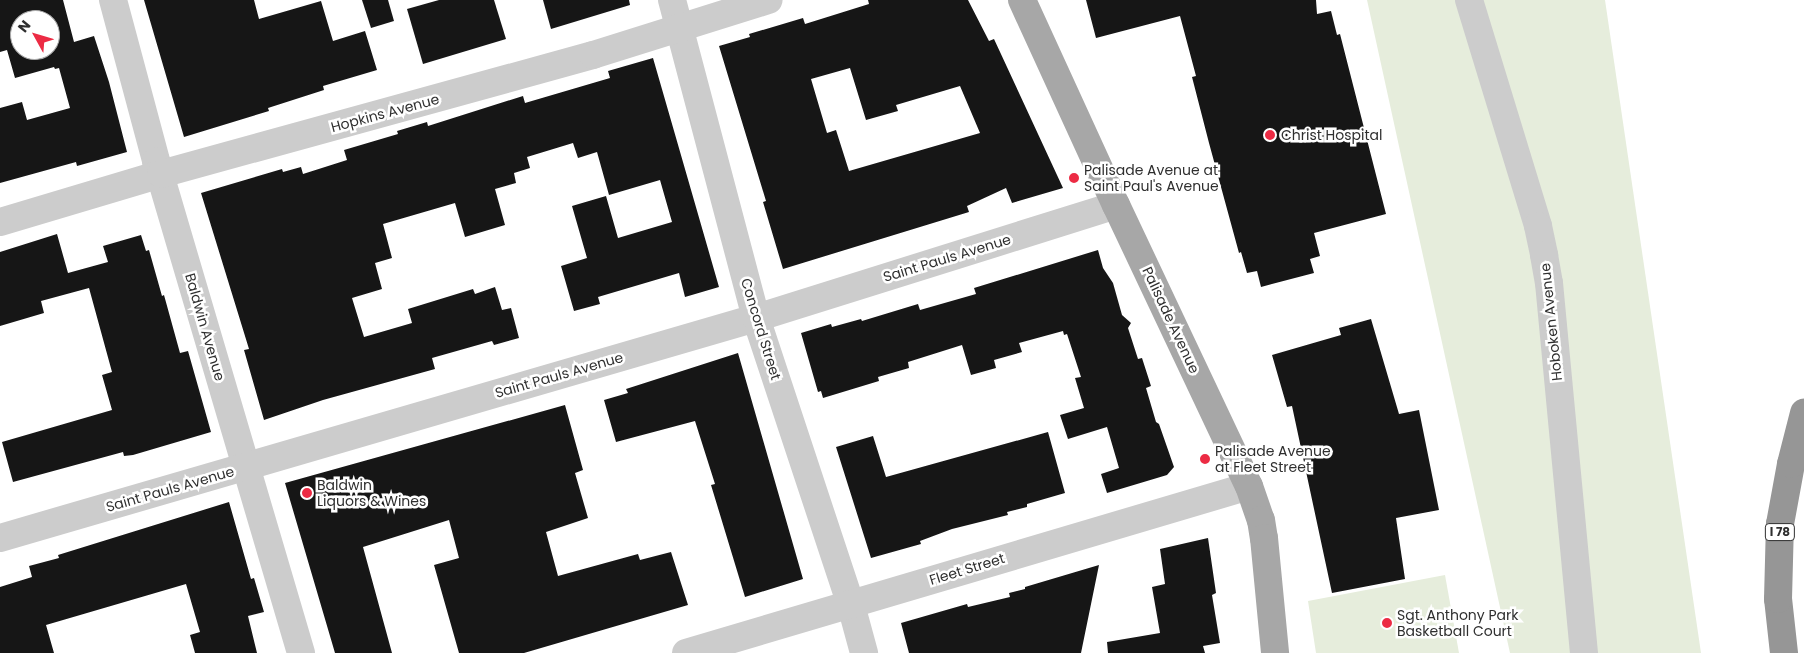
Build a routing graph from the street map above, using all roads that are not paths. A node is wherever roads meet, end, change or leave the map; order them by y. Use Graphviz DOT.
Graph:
graph roads {
  1 [pos="113,0"];
  2 [pos="672,0"];
  3 [pos="769,0"];
  4 [pos="1022,0"];
  5 [pos="1469,0"];
  6 [pos="680,28"];
  7 [pos="160,174"];
  8 [pos="1116,205"];
  9 [pos="0,222"];
  10 [pos="756,318"];
  11 [pos="1804,413"];
  12 [pos="246,466"];
  13 [pos="1249,486"];
  14 [pos="0,538"];
  15 [pos="851,604"];
  16 [pos="301,653"];
  17 [pos="686,653"];
  18 [pos="864,653"];
  19 [pos="1275,653"];
  20 [pos="1584,653"];
  21 [pos="1784,653"];
  1 -- 7 [label="street, Baldwin Avenue"];
  2 -- 6 [label="street, Concord Street"];
  3 -- 6 [label="street, Hopkins Avenue"];
  4 -- 8 [label="main road, Palisade Avenue"];
  5 -- 20 [label="street, Hoboken Avenue"];
  6 -- 7 [label="street, Hopkins Avenue"];
  6 -- 10 [label="street, Concord Street"];
  7 -- 9 [label="street, Hopkins Avenue"];
  7 -- 12 [label="street, Baldwin Avenue"];
  8 -- 10 [label="street, Saint Pauls Avenue"];
  8 -- 13 [label="main road, Palisade Avenue"];
  10 -- 12 [label="street, Saint Pauls Avenue"];
  10 -- 15 [label="street, Concord Street"];
  11 -- 21 [label="highway, I 78"];
  12 -- 14 [label="street, Saint Pauls Avenue"];
  12 -- 16 [label="street, Baldwin Avenue"];
  13 -- 15 [label="street, Fleet Street"];
  13 -- 19 [label="main road, Palisade Avenue"];
  15 -- 17 [label="street, Fleet Street"];
  15 -- 18 [label="street, Concord Street"];
}
